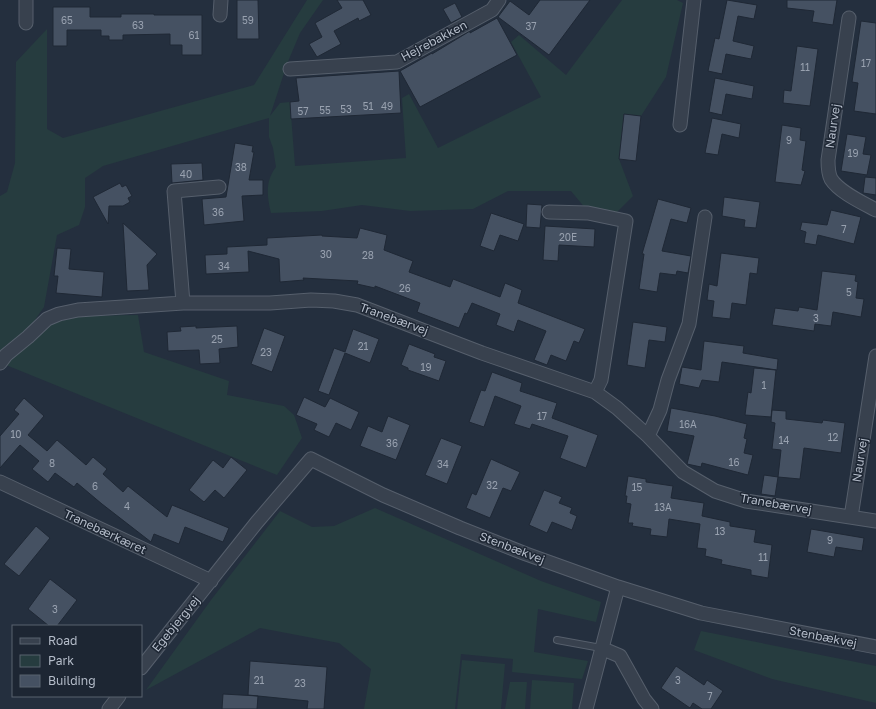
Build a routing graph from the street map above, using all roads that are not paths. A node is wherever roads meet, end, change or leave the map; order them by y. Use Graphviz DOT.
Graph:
graph roads {
  1 [pos="26,0"];
  2 [pos="221,0"];
  3 [pos="499,0"];
  4 [pos="694,0"];
  5 [pos="220,15"];
  6 [pos="849,18"];
  7 [pos="26,23"];
  8 [pos="290,69"];
  9 [pos="680,125"];
  10 [pos="219,187"];
  11 [pos="876,210"];
  12 [pos="549,212"];
  13 [pos="705,217"];
  14 [pos="183,303"];
  15 [pos="876,356"];
  16 [pos="0,363"];
  17 [pos="595,392"];
  18 [pos="648,436"];
  19 [pos="0,482"];
  20 [pos="851,517"];
  21 [pos="876,521"];
  22 [pos="211,581"];
  23 [pos="618,587"];
  24 [pos="557,640"];
  25 [pos="876,647"];
  26 [pos="601,648"];
  27 [pos="142,667"];
  28 [pos="118,697"];
  29 [pos="109,709"];
  30 [pos="586,709"];
  31 [pos="652,709"];
  1 -- 7 [label="street"];
  2 -- 5 [label="street"];
  3 -- 8 [label="street, Hejrebakken"];
  4 -- 9 [label="street"];
  6 -- 11 [label="street, Naurvej"];
  10 -- 14 [label="street"];
  12 -- 17 [label="street"];
  13 -- 18 [label="street"];
  14 -- 16 [label="street, Tranebærvej"];
  14 -- 17 [label="street, Tranebærvej"];
  15 -- 20 [label="street, Naurvej"];
  17 -- 18 [label="street, Tranebærvej"];
  18 -- 20 [label="street, Tranebærvej"];
  19 -- 22 [label="street, Tranebærkæret"];
  20 -- 21 [label="street, Tranebærvej"];
  22 -- 23 [label="street, Stenbækvej"];
  22 -- 27 [label="street, Egebjergvej"];
  23 -- 25 [label="street, Stenbækvej"];
  23 -- 26 [label="street"];
  24 -- 26 [label="lane"];
  26 -- 30 [label="street"];
  26 -- 31 [label="street"];
  28 -- 29 [label="street"];
}
